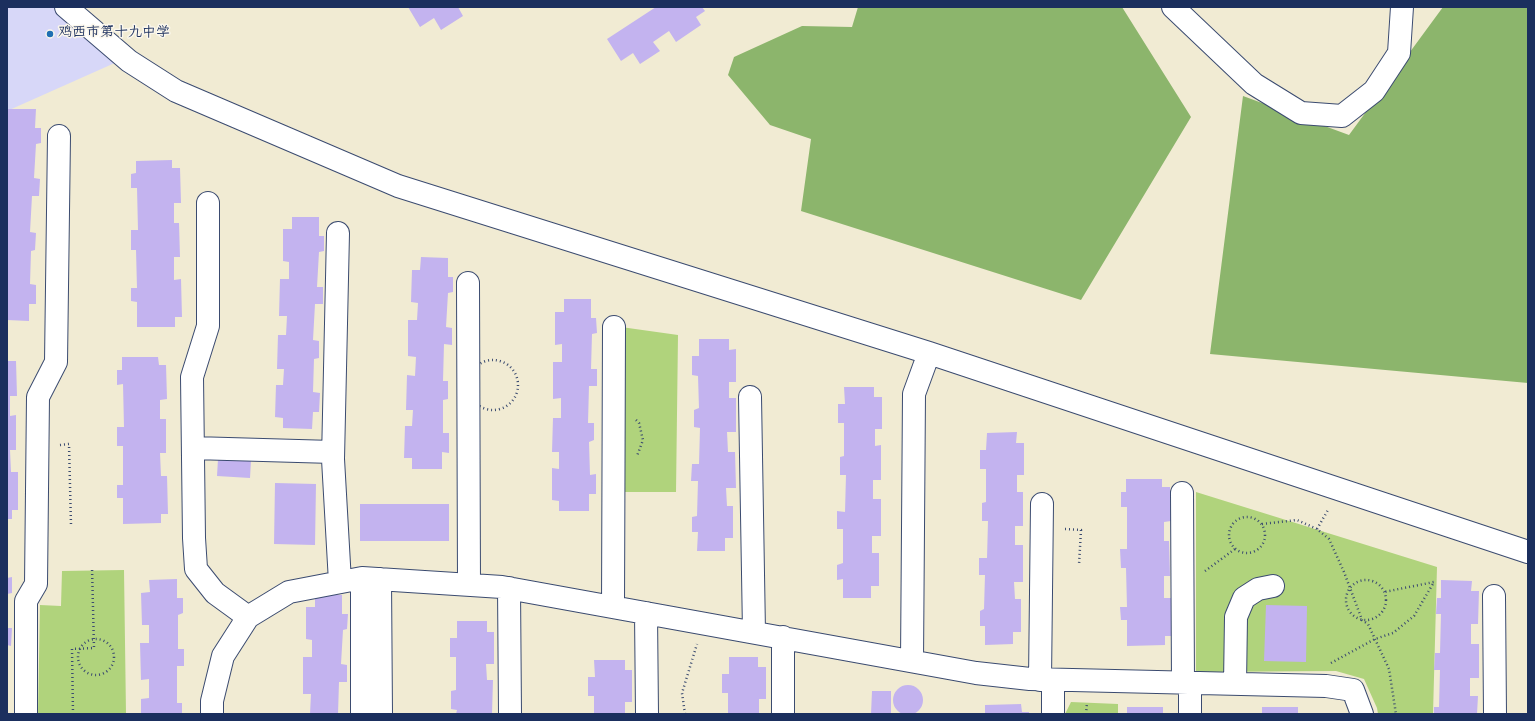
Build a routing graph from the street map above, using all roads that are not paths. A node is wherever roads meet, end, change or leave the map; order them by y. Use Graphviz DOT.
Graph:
graph roads {
  1 [pos="66,7"];
  2 [pos="1173,7"];
  3 [pos="1402,7"];
  4 [pos="1419,7"];
  5 [pos="1400,30"];
  6 [pos="59,136"];
  7 [pos="208,203"];
  8 [pos="338,233"];
  9 [pos="468,283"];
  10 [pos="614,327"];
  11 [pos="929,353"];
  12 [pos="750,397"];
  13 [pos="193,448"];
  14 [pos="333,452"];
  15 [pos="1182,493"];
  16 [pos="1042,504"];
  17 [pos="1528,552"];
  18 [pos="371,578"];
  19 [pos="340,582"];
  20 [pos="469,585"];
  21 [pos="1273,586"];
  22 [pos="509,588"];
  23 [pos="1494,596"];
  24 [pos="613,607"];
  25 [pos="646,613"];
  26 [pos="248,617"];
  27 [pos="754,632"];
  28 [pos="783,637"];
  29 [pos="912,661"];
  30 [pos="1047,680"];
  31 [pos="1187,683"];
  32 [pos="1235,684"];
  33 [pos="26,714"];
  34 [pos="212,714"];
  35 [pos="362,714"];
  36 [pos="381,714"];
  37 [pos="510,714"];
  38 [pos="647,714"];
  39 [pos="783,714"];
  40 [pos="1053,714"];
  41 [pos="1190,714"];
  42 [pos="1362,714"];
  43 [pos="1495,714"];
  1 -- 11 [label="street"];
  2 -- 5 [label="street"];
  3 -- 5 [label="street"];
  4 -- 5 [label="street"];
  6 -- 33 [label="street"];
  7 -- 13 [label="street"];
  8 -- 14 [label="street"];
  9 -- 20 [label="street"];
  10 -- 24 [label="street"];
  11 -- 17 [label="street"];
  11 -- 29 [label="street"];
  12 -- 27 [label="street"];
  13 -- 14 [label="street"];
  13 -- 26 [label="street"];
  14 -- 19 [label="street"];
  15 -- 31 [label="street"];
  16 -- 30 [label="street"];
  18 -- 19 [label="street"];
  18 -- 20 [label="street"];
  18 -- 35 [label="street"];
  18 -- 36 [label="street"];
  19 -- 26 [label="street"];
  20 -- 22 [label="street"];
  21 -- 32 [label="street"];
  22 -- 24 [label="street"];
  22 -- 37 [label="street"];
  23 -- 43 [label="street"];
  24 -- 25 [label="street"];
  25 -- 27 [label="street"];
  25 -- 38 [label="street"];
  26 -- 34 [label="street"];
  27 -- 28 [label="street"];
  28 -- 29 [label="street"];
  28 -- 39 [label="street"];
  29 -- 30 [label="street"];
  30 -- 31 [label="street"];
  30 -- 40 [label="street"];
  31 -- 32 [label="street"];
  31 -- 41 [label="street"];
  32 -- 42 [label="street"];
}
